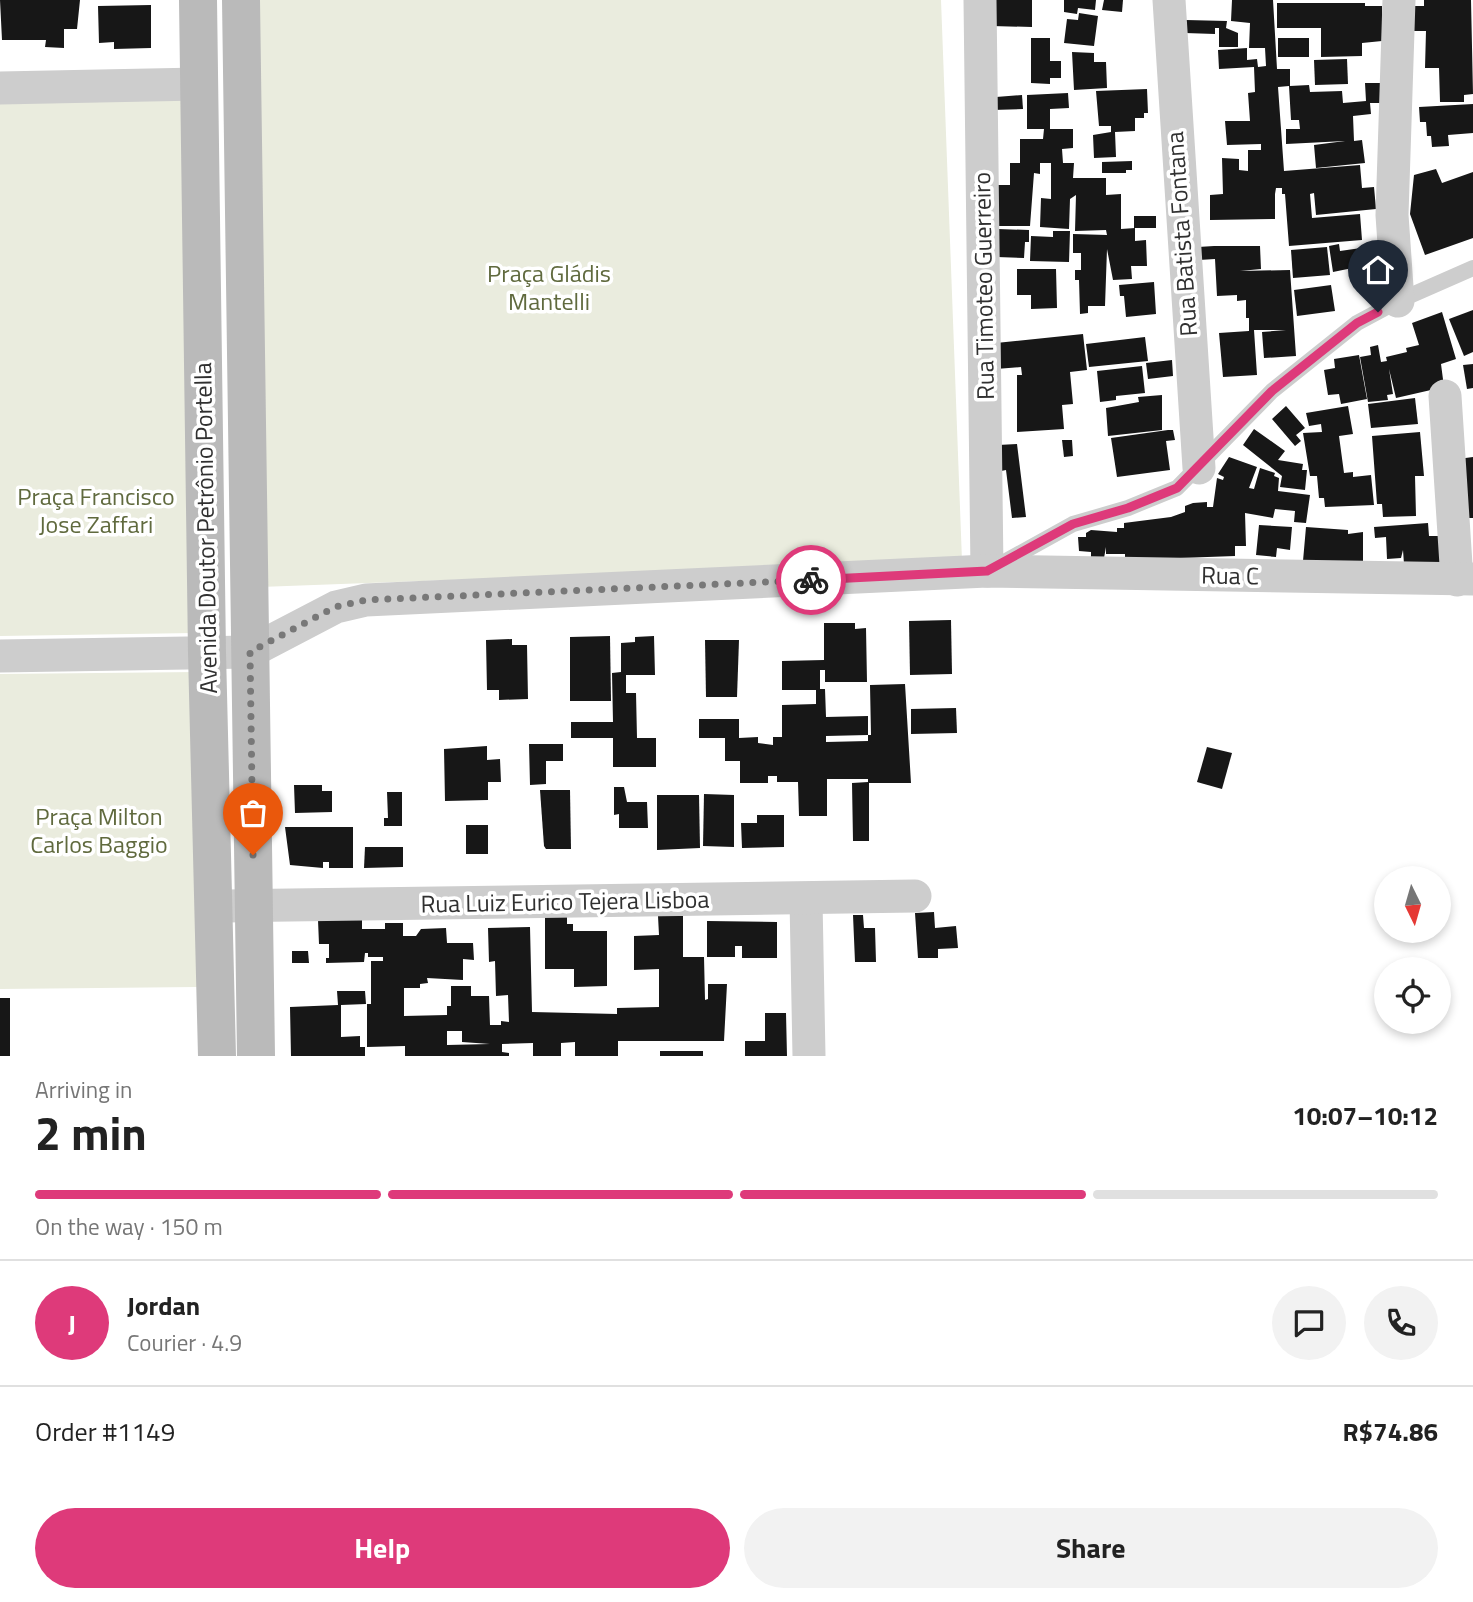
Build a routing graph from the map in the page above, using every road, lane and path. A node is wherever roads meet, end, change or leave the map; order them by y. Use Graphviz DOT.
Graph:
graph roads {
  1 [pos="198,0"];
  2 [pos="241,0"];
  3 [pos="980,0"];
  4 [pos="1169,0"];
  5 [pos="1399,0"];
  6 [pos="199,84"];
  7 [pos="0,88"];
  8 [pos="1473,268"];
  9 [pos="1398,301"];
  10 [pos="1445,396"];
  11 [pos="1199,468"];
  12 [pos="987,571"];
  13 [pos="1465,580"];
  14 [pos="250,652"];
  15 [pos="207,653"];
  16 [pos="0,656"];
  17 [pos="915,896"];
  18 [pos="806,900"];
  19 [pos="254,905"];
  20 [pos="214,907"];
  21 [pos="217,1056"];
  22 [pos="256,1056"];
  23 [pos="809,1056"];
  1 -- 6 [label="street, Avenida Doutor Petrônio Portella"];
  2 -- 14 [label="street, Avenida Doutor Petrônio Portella"];
  3 -- 12 [label="street, Rua Timoteo Guerreiro"];
  4 -- 11 [label="street, Rua Batista Fontana"];
  5 -- 9 [label="street"];
  6 -- 7 [label="street"];
  6 -- 15 [label="street, Avenida Doutor Petrônio Portella"];
  8 -- 9 [label="lane"];
  9 -- 11 [label="lane"];
  10 -- 13 [label="street"];
  11 -- 12 [label="lane"];
  12 -- 13 [label="street, Rua C"];
  12 -- 14 [label="street, Rua C"];
  14 -- 15 [label="street"];
  14 -- 19 [label="street, Avenida Doutor Petrônio Portella"];
  15 -- 16 [label="street"];
  15 -- 20 [label="street, Avenida Doutor Petrônio Portella"];
  17 -- 18 [label="street, Rua Luiz Eurico Tejera Lisboa"];
  18 -- 19 [label="street, Rua Luiz Eurico Tejera Lisboa"];
  18 -- 23 [label="street"];
  19 -- 20 [label="street, Rua Luiz Eurico Tejera Lisboa"];
  19 -- 22 [label="street, Avenida Doutor Petrônio Portella"];
  20 -- 21 [label="street, Avenida Doutor Petrônio Portella"];
}
